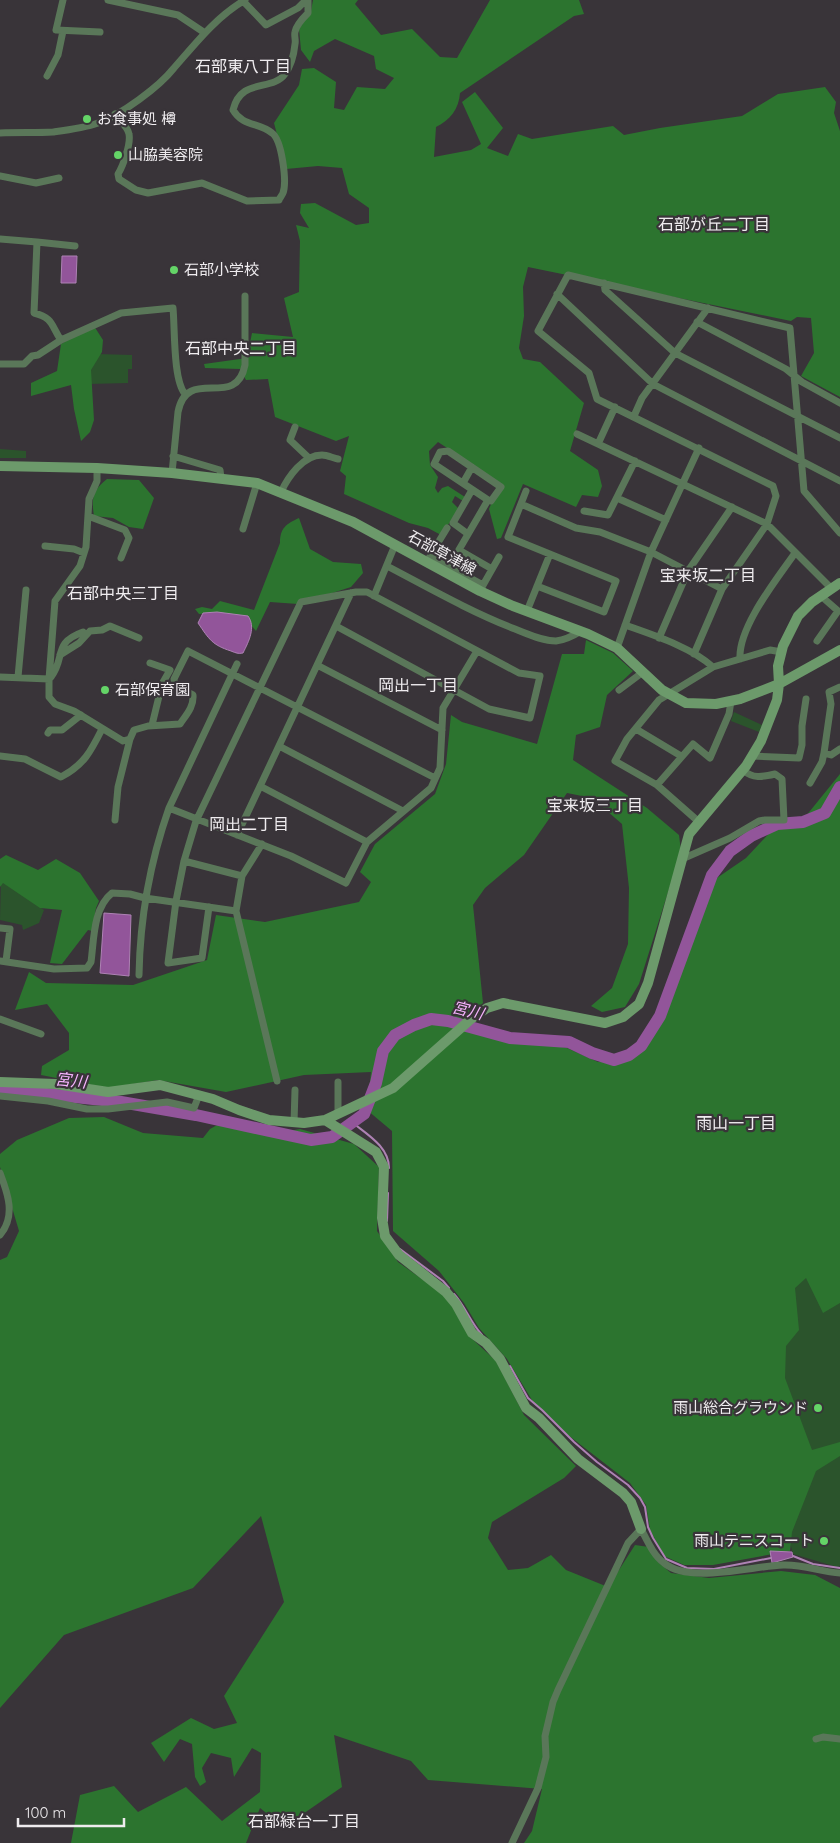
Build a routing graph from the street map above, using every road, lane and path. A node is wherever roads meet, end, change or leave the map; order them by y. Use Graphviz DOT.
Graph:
graph roads {
  1 [pos="63,0"];
  2 [pos="108,0"];
  3 [pos="244,0"];
  4 [pos="307,0"];
  5 [pos="128,2"];
  6 [pos="63,30"];
  7 [pos="100,32"];
  8 [pos="205,33"];
  9 [pos="47,76"];
  10 [pos="115,114"];
  11 [pos="0,133"];
  12 [pos="0,176"];
  13 [pos="59,178"];
  14 [pos="0,239"];
  15 [pos="37,242"];
  16 [pos="75,246"];
  17 [pos="604,283"];
  18 [pos="557,294"];
  19 [pos="245,296"];
  20 [pos="708,308"];
  21 [pos="698,322"];
  22 [pos="62,340"];
  23 [pos="675,353"];
  24 [pos="0,364"];
  25 [pos="794,376"];
  26 [pos="653,384"];
  27 [pos="185,394"];
  28 [pos="840,403"];
  29 [pos="615,407"];
  30 [pos="634,416"];
  31 [pos="798,416"];
  32 [pos="295,427"];
  33 [pos="578,434"];
  34 [pos="840,438"];
  35 [pos="598,444"];
  36 [pos="700,448"];
  37 [pos="174,456"];
  38 [pos="309,458"];
  39 [pos="338,459"];
  40 [pos="635,461"];
  41 [pos="801,461"];
  42 [pos="0,466"];
  43 [pos="472,467"];
  44 [pos="97,468"];
  45 [pos="172,473"];
  46 [pos="221,478"];
  47 [pos="840,481"];
  48 [pos="258,483"];
  49 [pos="463,483"];
  50 [pos="683,484"];
  51 [pos="472,490"];
  52 [pos="526,491"];
  53 [pos="281,492"];
  54 [pos="617,498"];
  55 [pos="488,500"];
  56 [pos="521,504"];
  57 [pos="732,508"];
  58 [pos="584,512"];
  59 [pos="88,516"];
  60 [pos="666,520"];
  61 [pos="767,524"];
  62 [pos="447,528"];
  63 [pos="243,529"];
  64 [pos="840,533"];
  65 [pos="468,534"];
  66 [pos="396,544"];
  67 [pos="45,546"];
  68 [pos="459,550"];
  69 [pos="651,552"];
  70 [pos="84,553"];
  71 [pos="795,553"];
  72 [pos="550,554"];
  73 [pos="499,557"];
  74 [pos="121,558"];
  75 [pos="387,566"];
  76 [pos="447,569"];
  77 [pos="492,569"];
  78 [pos="688,571"];
  79 [pos="537,586"];
  80 [pos="836,586"];
  81 [pos="482,588"];
  82 [pos="722,589"];
  83 [pos="26,590"];
  84 [pos="351,593"];
  85 [pos="374,596"];
  86 [pos="821,596"];
  87 [pos="527,611"];
  88 [pos="625,625"];
  89 [pos="336,626"];
  90 [pos="581,631"];
  91 [pos="83,632"];
  92 [pos="139,638"];
  93 [pos="659,638"];
  94 [pos="817,641"];
  95 [pos="617,648"];
  96 [pos="477,650"];
  97 [pos="840,650"];
  98 [pos="782,652"];
  99 [pos="694,654"];
  100 [pos="60,655"];
  101 [pos="740,659"];
  102 [pos="150,663"];
  103 [pos="237,664"];
  104 [pos="317,665"];
  105 [pos="713,667"];
  106 [pos="643,672"];
  107 [pos="233,673"];
  108 [pos="0,677"];
  109 [pos="18,678"];
  110 [pos="49,680"];
  111 [pos="779,684"];
  112 [pos="260,687"];
  113 [pos="840,687"];
  114 [pos="454,690"];
  115 [pos="619,690"];
  116 [pos="668,694"];
  117 [pos="806,699"];
  118 [pos="731,701"];
  119 [pos="298,706"];
  120 [pos="81,716"];
  121 [pos="152,725"];
  122 [pos="102,729"];
  123 [pos="636,729"];
  124 [pos="442,730"];
  125 [pos="48,733"];
  126 [pos="130,739"];
  127 [pos="279,746"];
  128 [pos="840,749"];
  129 [pos="824,753"];
  130 [pos="0,756"];
  131 [pos="681,756"];
  132 [pos="752,756"];
  133 [pos="742,770"];
  134 [pos="435,778"];
  135 [pos="810,783"];
  136 [pos="657,784"];
  137 [pos="260,786"];
  138 [pos="169,808"];
  139 [pos="403,811"];
  140 [pos="197,819"];
  141 [pos="115,820"];
  142 [pos="699,822"];
  143 [pos="237,834"];
  144 [pos="367,842"];
  145 [pos="262,844"];
  146 [pos="682,858"];
  147 [pos="184,861"];
  148 [pos="242,876"];
  149 [pos="145,898"];
  150 [pos="176,903"];
  151 [pos="209,907"];
  152 [pos="236,911"];
  153 [pos="0,928"];
  154 [pos="3,961"];
  155 [pos="139,975"];
  156 [pos="0,1018"];
  157 [pos="40,1034"];
  158 [pos="277,1081"];
  159 [pos="0,1082"];
  160 [pos="338,1082"];
  161 [pos="296,1090"];
  162 [pos="0,1096"];
  163 [pos="199,1096"];
  164 [pos="338,1114"];
  165 [pos="325,1120"];
  166 [pos="294,1123"];
  167 [pos="0,1173"];
  168 [pos="0,1235"];
  169 [pos="641,1529"];
  170 [pos="840,1572"];
  171 [pos="816,1739"];
  172 [pos="840,1739"];
  173 [pos="512,1843"];
  1 -- 6 [label="street"];
  2 -- 5 [label="street"];
  3 -- 4 [label="street"];
  3 -- 8 [label="street"];
  4 -- 10 [label="street"];
  5 -- 8 [label="street"];
  6 -- 7 [label="street"];
  6 -- 9 [label="street"];
  8 -- 10 [label="street"];
  10 -- 11 [label="street"];
  12 -- 13 [label="street"];
  14 -- 15 [label="street"];
  15 -- 16 [label="street"];
  15 -- 22 [label="street"];
  17 -- 18 [label="street"];
  17 -- 20 [label="street"];
  17 -- 23 [label="street"];
  18 -- 26 [label="street"];
  18 -- 29 [label="street"];
  19 -- 27 [label="street"];
  20 -- 21 [label="street"];
  20 -- 25 [label="street"];
  21 -- 23 [label="street"];
  21 -- 25 [label="street"];
  22 -- 24 [label="street"];
  22 -- 27 [label="street"];
  23 -- 26 [label="street"];
  23 -- 31 [label="street"];
  25 -- 28 [label="street"];
  25 -- 31 [label="street"];
  26 -- 30 [label="street"];
  26 -- 41 [label="street"];
  27 -- 37 [label="street"];
  29 -- 30 [label="street"];
  29 -- 35 [label="street"];
  30 -- 36 [label="street"];
  31 -- 34 [label="street"];
  31 -- 41 [label="street"];
  32 -- 38 [label="street"];
  33 -- 35 [label="street"];
  35 -- 40 [label="street"];
  36 -- 50 [label="street"];
  36 -- 61 [label="street"];
  37 -- 45 [label="street"];
  37 -- 46 [label="street"];
  38 -- 39 [label="street"];
  38 -- 53 [label="street"];
  40 -- 50 [label="street"];
  40 -- 54 [label="street"];
  41 -- 47 [label="street"];
  41 -- 64 [label="street"];
  42 -- 44 [label="street, 石部草津線"];
  43 -- 49 [label="street"];
  43 -- 49 [label="street"];
  43 -- 55 [label="street"];
  44 -- 45 [label="street, 石部草津線"];
  44 -- 59 [label="street"];
  45 -- 46 [label="street, 石部草津線"];
  46 -- 48 [label="street, 石部草津線"];
  48 -- 53 [label="street, 石部草津線"];
  48 -- 63 [label="street"];
  49 -- 51 [label="street"];
  50 -- 57 [label="street"];
  50 -- 60 [label="street"];
  51 -- 55 [label="street"];
  51 -- 65 [label="street"];
  52 -- 56 [label="street"];
  53 -- 66 [label="street, 石部草津線"];
  54 -- 58 [label="street"];
  54 -- 60 [label="street"];
  55 -- 65 [label="street"];
  56 -- 69 [label="street"];
  56 -- 72 [label="street"];
  57 -- 61 [label="street"];
  57 -- 78 [label="street"];
  59 -- 70 [label="street"];
  59 -- 74 [label="street"];
  60 -- 69 [label="street"];
  61 -- 71 [label="street"];
  61 -- 82 [label="street"];
  62 -- 76 [label="street"];
  65 -- 68 [label="street"];
  66 -- 75 [label="street"];
  66 -- 76 [label="street, 石部草津線"];
  67 -- 70 [label="street"];
  68 -- 76 [label="street"];
  68 -- 77 [label="street"];
  69 -- 78 [label="street"];
  69 -- 88 [label="street"];
  70 -- 110 [label="street"];
  71 -- 80 [label="street"];
  71 -- 101 [label="street"];
  72 -- 79 [label="street"];
  72 -- 79 [label="street"];
  73 -- 77 [label="street"];
  75 -- 85 [label="street"];
  75 -- 90 [label="street"];
  76 -- 81 [label="street, 石部草津線"];
  77 -- 81 [label="street"];
  78 -- 82 [label="street"];
  78 -- 93 [label="street"];
  79 -- 87 [label="street"];
  80 -- 86 [label="street"];
  81 -- 87 [label="street, 石部草津線"];
  82 -- 99 [label="street"];
  83 -- 109 [label="street"];
  84 -- 85 [label="street"];
  84 -- 89 [label="street"];
  84 -- 112 [label="street"];
  85 -- 96 [label="street"];
  86 -- 94 [label="street"];
  86 -- 98 [label="street"];
  87 -- 90 [label="street, 石部草津線"];
  88 -- 93 [label="street"];
  88 -- 95 [label="street"];
  89 -- 104 [label="street"];
  89 -- 114 [label="street"];
  90 -- 95 [label="street, 石部草津線"];
  91 -- 100 [label="street"];
  92 -- 100 [label="street"];
  93 -- 99 [label="street"];
  95 -- 106 [label="street, 石部草津線"];
  96 -- 114 [label="street"];
  96 -- 114 [label="street"];
  97 -- 111 [label="street, 石部草津線"];
  98 -- 101 [label="street"];
  98 -- 111 [label="street"];
  99 -- 105 [label="street"];
  100 -- 110 [label="street"];
  101 -- 105 [label="street"];
  102 -- 121 [label="street"];
  103 -- 107 [label="street"];
  104 -- 119 [label="street"];
  104 -- 124 [label="street"];
  105 -- 116 [label="street"];
  106 -- 115 [label="street"];
  106 -- 116 [label="street, 石部草津線"];
  107 -- 112 [label="street"];
  107 -- 121 [label="street"];
  107 -- 138 [label="street"];
  108 -- 109 [label="street"];
  109 -- 110 [label="street"];
  110 -- 120 [label="street"];
  111 -- 118 [label="street, 石部草津線"];
  111 -- 132 [label="street"];
  112 -- 119 [label="street"];
  112 -- 140 [label="street"];
  113 -- 129 [label="street"];
  114 -- 124 [label="street"];
  116 -- 118 [label="street, 石部草津線"];
  116 -- 123 [label="street"];
  117 -- 132 [label="street"];
  118 -- 131 [label="street"];
  119 -- 127 [label="street"];
  119 -- 134 [label="street"];
  120 -- 122 [label="street"];
  120 -- 125 [label="street"];
  121 -- 126 [label="street"];
  122 -- 126 [label="street"];
  122 -- 130 [label="street"];
  123 -- 131 [label="street"];
  123 -- 136 [label="street"];
  124 -- 134 [label="street"];
  126 -- 141 [label="street"];
  127 -- 137 [label="street"];
  127 -- 139 [label="street"];
  128 -- 129 [label="street"];
  129 -- 135 [label="street"];
  131 -- 136 [label="street"];
  132 -- 133 [label="street"];
  133 -- 142 [label="street"];
  133 -- 146 [label="street"];
  134 -- 139 [label="street"];
  136 -- 142 [label="street"];
  137 -- 143 [label="street"];
  137 -- 144 [label="street"];
  138 -- 140 [label="street"];
  138 -- 149 [label="street"];
  139 -- 144 [label="street"];
  140 -- 143 [label="street"];
  140 -- 147 [label="street"];
  142 -- 146 [label="street"];
  143 -- 145 [label="street"];
  144 -- 145 [label="street"];
  145 -- 148 [label="street"];
  146 -- 164 [label="street"];
  147 -- 148 [label="street"];
  147 -- 150 [label="street"];
  148 -- 152 [label="street"];
  149 -- 150 [label="street"];
  149 -- 154 [label="street"];
  149 -- 155 [label="street"];
  150 -- 151 [label="street"];
  150 -- 151 [label="street"];
  151 -- 152 [label="street"];
  152 -- 158 [label="street"];
  153 -- 154 [label="street"];
  156 -- 157 [label="street"];
  159 -- 163 [label="street"];
  160 -- 164 [label="street"];
  161 -- 166 [label="street"];
  162 -- 163 [label="street"];
  163 -- 166 [label="street"];
  164 -- 165 [label="street"];
  165 -- 166 [label="street"];
  165 -- 169 [label="street"];
  167 -- 168 [label="street"];
  169 -- 170 [label="street"];
  169 -- 173 [label="street"];
  171 -- 172 [label="street"];
}
